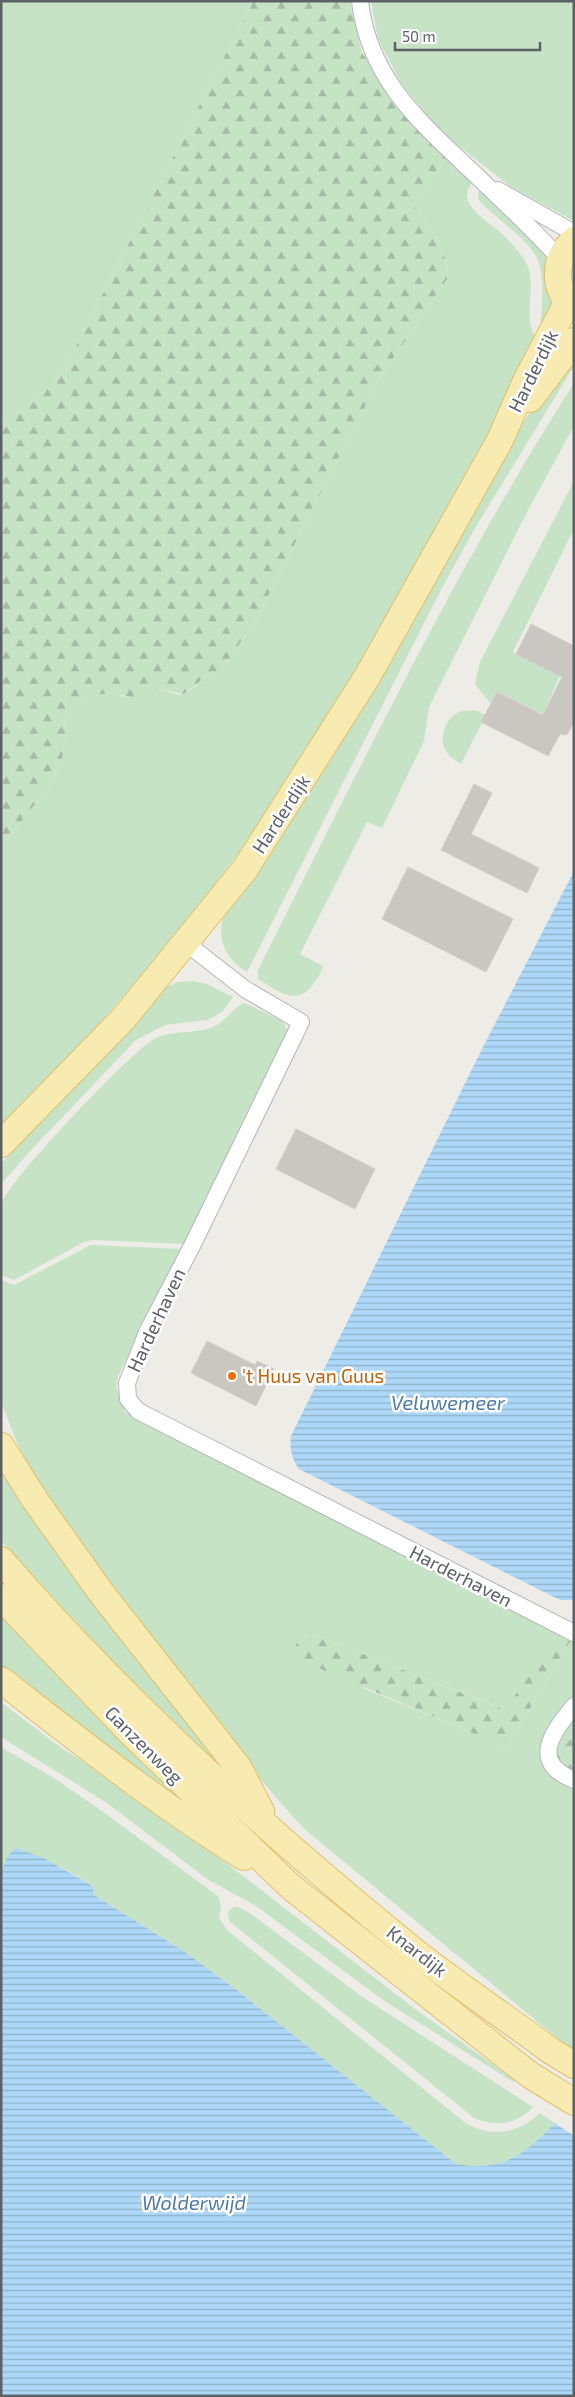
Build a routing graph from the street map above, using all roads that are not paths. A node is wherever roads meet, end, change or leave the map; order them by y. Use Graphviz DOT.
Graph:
graph roads {
  1 [pos="360,1"];
  2 [pos="481,180"];
  3 [pos="574,233"];
  4 [pos="567,249"];
  5 [pos="570,306"];
  6 [pos="574,341"];
  7 [pos="500,440"];
  8 [pos="186,943"];
  9 [pos="1,1144"];
  10 [pos="1,1446"];
  11 [pos="1,1560"];
  12 [pos="1,1597"];
  13 [pos="574,1633"];
  14 [pos="1,1680"];
  15 [pos="574,1706"];
  16 [pos="574,1780"];
  17 [pos="268,1825"];
  18 [pos="291,1887"];
  19 [pos="574,2065"];
  20 [pos="574,2102"];
  1 -- 2 [label="street"];
  2 -- 3 [label="street"];
  2 -- 4 [label="street"];
  4 -- 5 [label="main road"];
  5 -- 7 [label="main road, Harderdijk"];
  6 -- 7 [label="main road, Harderdijk"];
  7 -- 8 [label="main road, Harderdijk"];
  8 -- 9 [label="main road, Harderdijk"];
  8 -- 13 [label="street, Harderhaven"];
  10 -- 17 [label="main road"];
  11 -- 17 [label="main road, Ganzenweg"];
  12 -- 18 [label="main road, Ganzenweg"];
  14 -- 18 [label="main road"];
  15 -- 16 [label="street"];
  17 -- 19 [label="main road, Knardijk"];
  18 -- 20 [label="main road, Knardijk"];
}
